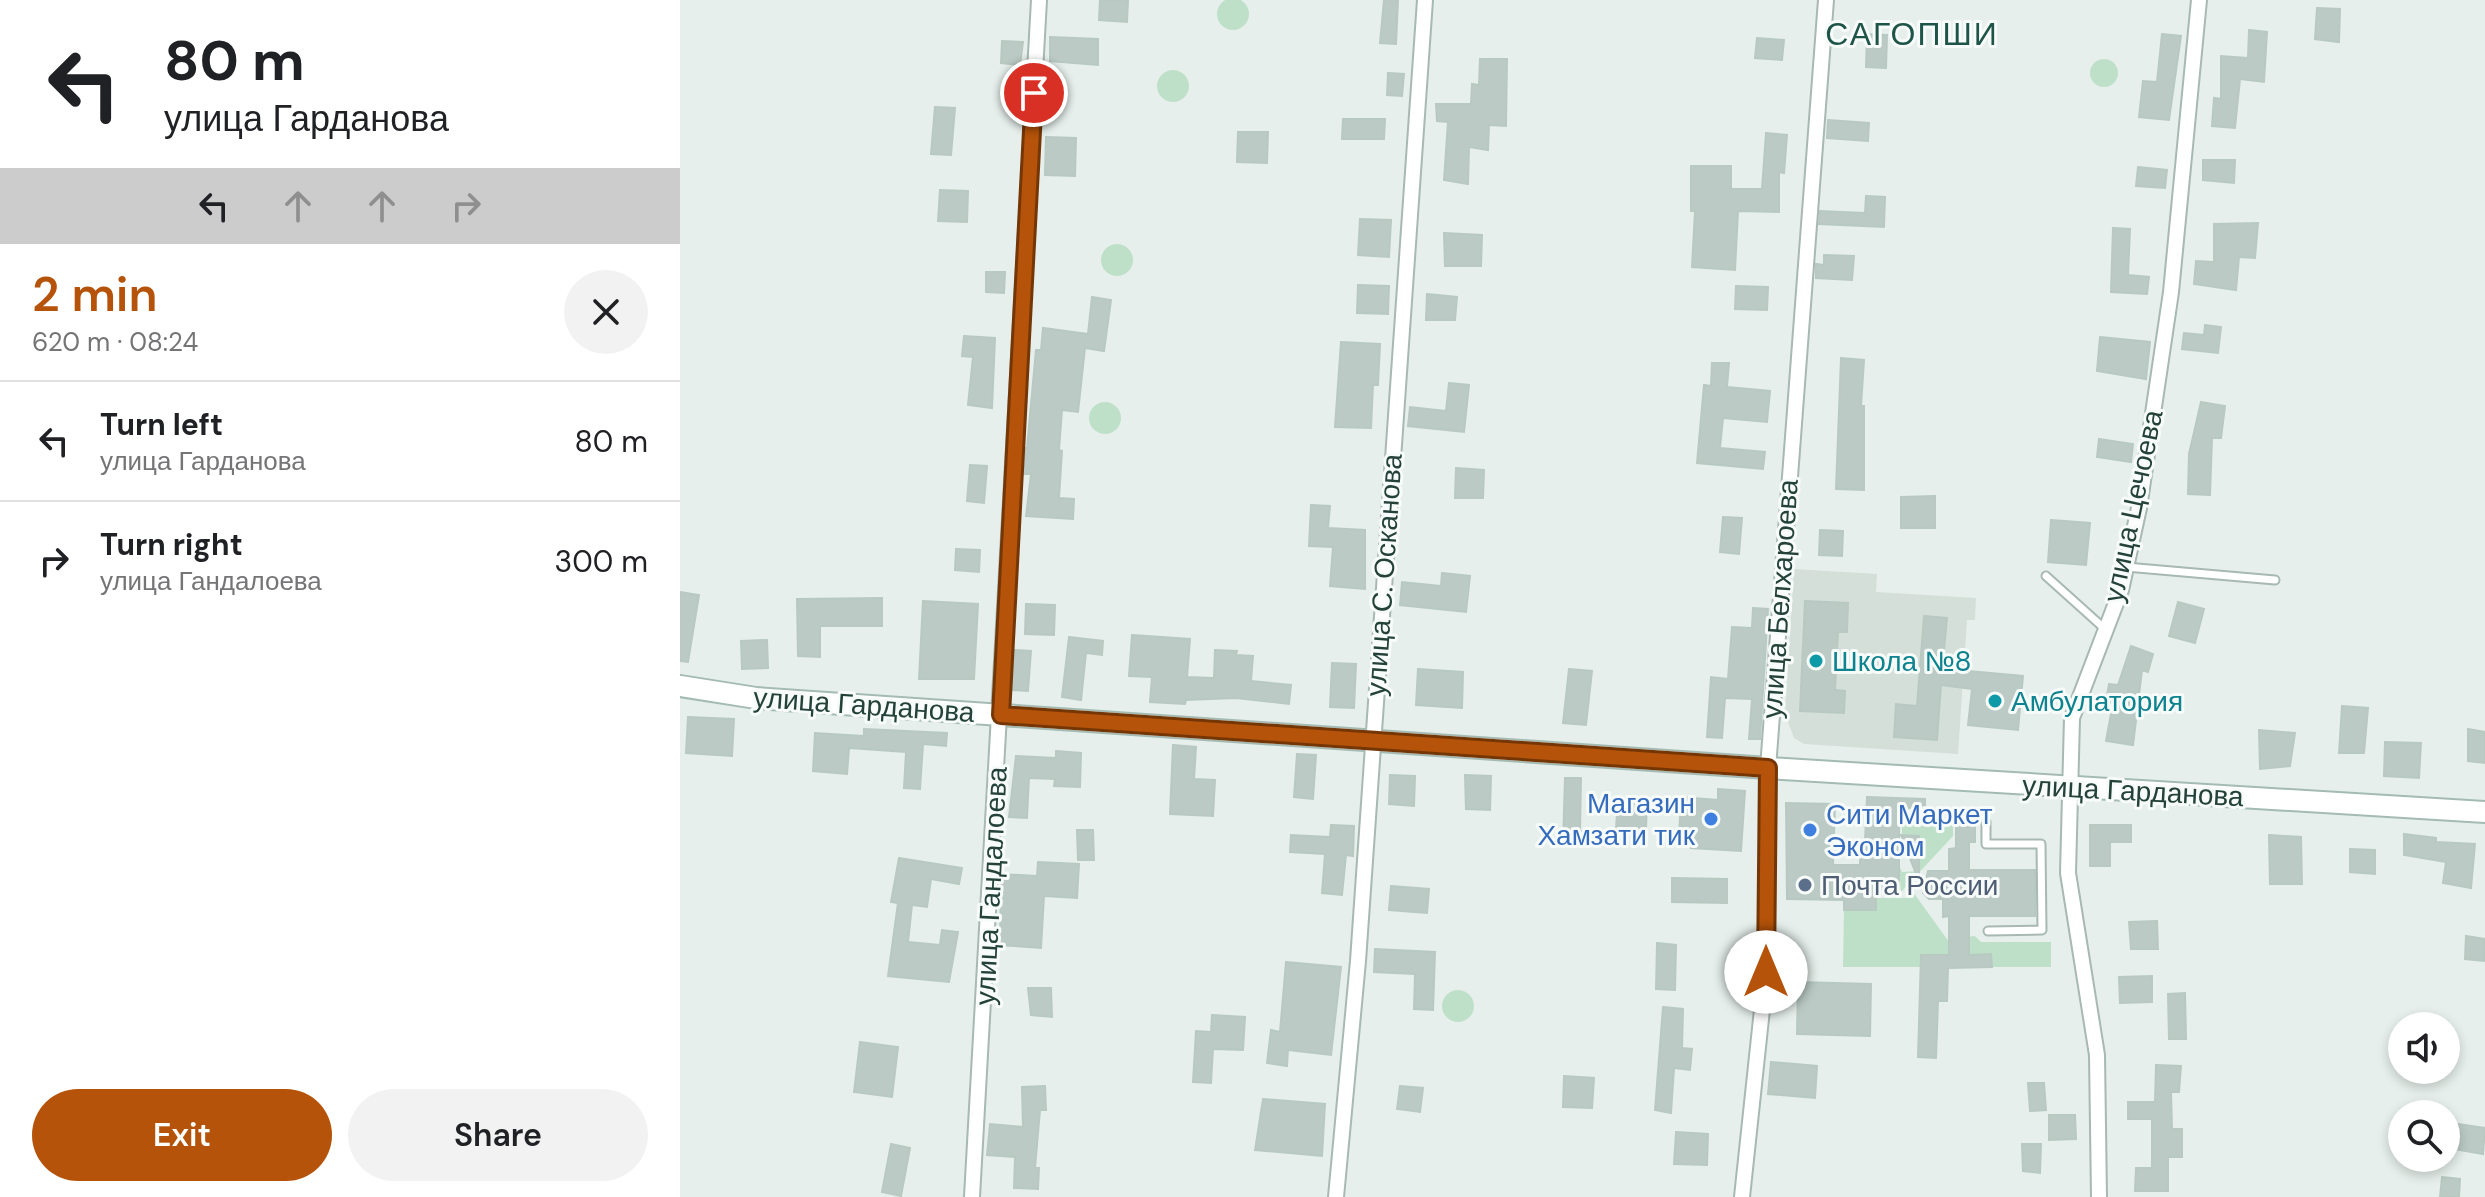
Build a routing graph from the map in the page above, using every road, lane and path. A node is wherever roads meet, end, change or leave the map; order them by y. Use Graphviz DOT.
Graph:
graph roads {
  1 [pos="1039,0"];
  2 [pos="1425,0"];
  3 [pos="1826,0"];
  4 [pos="2199,0"];
  5 [pos="2126,567"];
  6 [pos="2046,576"];
  7 [pos="2275,580"];
  8 [pos="2105,629"];
  9 [pos="680,686"];
  10 [pos="1001,715"];
  11 [pos="1372,741"];
  12 [pos="1768,768"];
  13 [pos="2068,787"];
  14 [pos="2485,812"];
  15 [pos="1986,822"];
  16 [pos="1988,931"];
  17 [pos="972,1197"];
  18 [pos="1336,1197"];
  19 [pos="1742,1197"];
  20 [pos="2099,1197"];
  1 -- 10 [label="street, улица Гандалоева"];
  2 -- 11 [label="street, улица С. Осканова"];
  3 -- 12 [label="street, улица Белхароева"];
  4 -- 5 [label="street, улица Цечоева"];
  5 -- 7 [label="lane"];
  5 -- 8 [label="street, улица Цечоева"];
  6 -- 8 [label="lane"];
  8 -- 13 [label="street, улица Цечоева"];
  9 -- 10 [label="street, улица Гарданова"];
  10 -- 11 [label="street, улица Гарданова"];
  10 -- 17 [label="street, улица Гандалоева"];
  11 -- 12 [label="street, улица Гарданова"];
  11 -- 18 [label="street, улица С. Осканова"];
  12 -- 13 [label="street, улица Гарданова"];
  12 -- 19 [label="street, улица Белхароева"];
  13 -- 14 [label="street, улица Гарданова"];
  13 -- 20 [label="street, улица Цечоева"];
  15 -- 16 [label="lane"];
}
